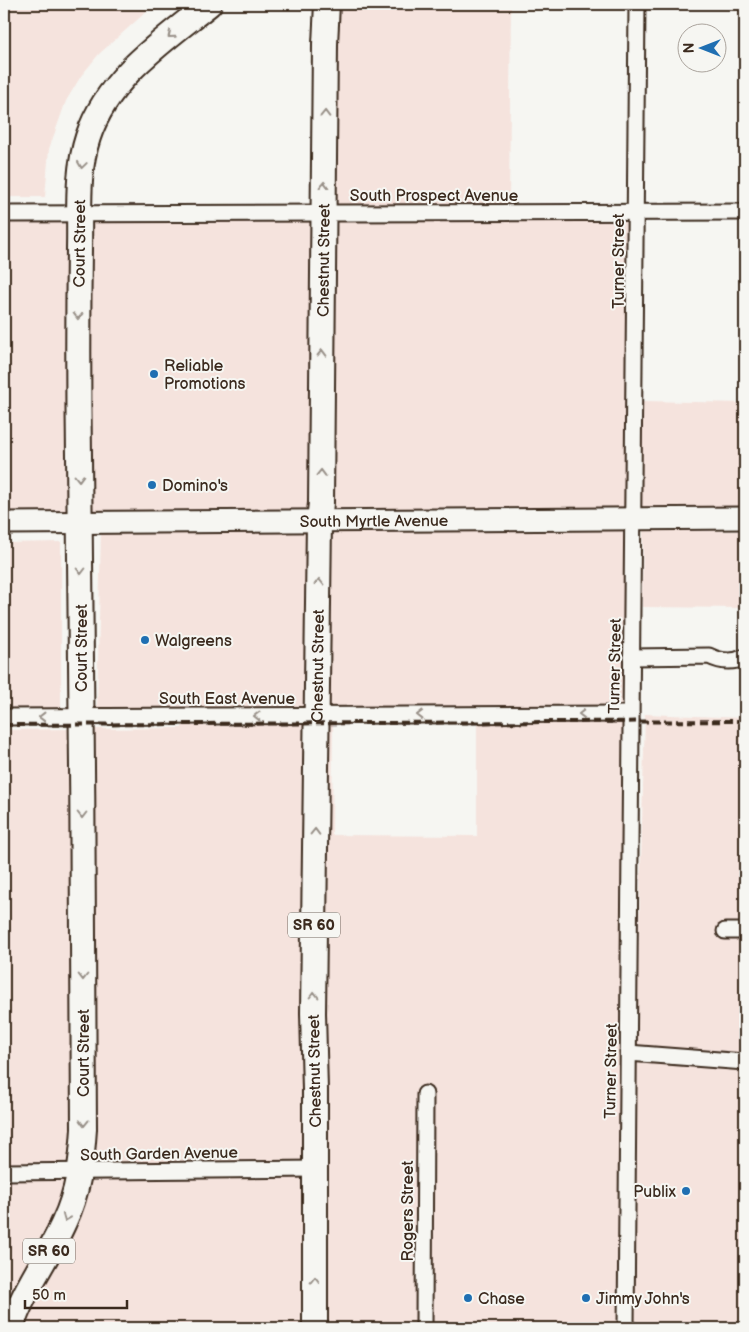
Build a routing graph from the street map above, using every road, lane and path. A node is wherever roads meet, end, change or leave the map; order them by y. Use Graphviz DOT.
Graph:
graph roads {
  1 [pos="209,4"];
  2 [pos="322,4"];
  3 [pos="327,4"];
  4 [pos="637,4"];
  5 [pos="325,44"];
  6 [pos="636,212"];
  7 [pos="745,212"];
  8 [pos="4,214"];
  9 [pos="80,214"];
  10 [pos="323,214"];
  11 [pos="745,518"];
  12 [pos="634,519"];
  13 [pos="319,521"];
  14 [pos="80,522"];
  15 [pos="4,523"];
  16 [pos="745,653"];
  17 [pos="709,656"];
  18 [pos="631,657"];
  19 [pos="745,657"];
  20 [pos="631,714"];
  21 [pos="317,716"];
  22 [pos="4,717"];
  23 [pos="81,717"];
  24 [pos="725,931"];
  25 [pos="745,931"];
  26 [pos="628,1053"];
  27 [pos="745,1062"];
  28 [pos="425,1094"];
  29 [pos="315,1168"];
  30 [pos="4,1172"];
  31 [pos="79,1172"];
  32 [pos="11,1328"];
  33 [pos="314,1328"];
  34 [pos="424,1328"];
  35 [pos="626,1328"];
  1 -- 9 [label="main road, Court Street, one-way"];
  2 -- 5 [label="main road"];
  3 -- 5 [label="main road, Chestnut Street"];
  4 -- 6 [label="street, Turner Street"];
  10 -- 5 [label="main road, Chestnut Street, one-way"];
  6 -- 7 [label="street, South Prospect Avenue"];
  6 -- 10 [label="street, South Prospect Avenue"];
  6 -- 12 [label="street, Turner Street"];
  8 -- 9 [label="street, South Prospect Avenue"];
  9 -- 10 [label="street, South Prospect Avenue"];
  9 -- 14 [label="main road, Court Street, one-way"];
  13 -- 10 [label="main road, Chestnut Street, one-way"];
  11 -- 12 [label="main road, South Myrtle Avenue"];
  12 -- 13 [label="main road, South Myrtle Avenue"];
  12 -- 18 [label="street, Turner Street"];
  13 -- 14 [label="main road, South Myrtle Avenue"];
  21 -- 13 [label="main road, Chestnut Street / SR 60, one-way"];
  14 -- 15 [label="main road, South Myrtle Avenue"];
  14 -- 23 [label="main road, Court Street / SR 60, one-way"];
  16 -- 17 [label="street"];
  17 -- 18 [label="street"];
  17 -- 19 [label="street"];
  18 -- 20 [label="street, Turner Street"];
  20 -- 21 [label="street, South East Avenue, one-way"];
  20 -- 26 [label="street, Turner Street"];
  21 -- 23 [label="street, South East Avenue, one-way"];
  29 -- 21 [label="main road, Chestnut Street / SR 60, one-way"];
  23 -- 22 [label="street, South East Avenue, one-way"];
  23 -- 31 [label="main road, Court Street / SR 60, one-way"];
  24 -- 25 [label="street"];
  26 -- 27 [label="street"];
  26 -- 35 [label="street, Turner Street"];
  28 -- 34 [label="street, Rogers Street"];
  29 -- 31 [label="street, South Garden Avenue"];
  33 -- 29 [label="main road, Chestnut Street / SR 60, one-way"];
  30 -- 31 [label="street, South Garden Avenue"];
  31 -- 32 [label="main road, Court Street / SR 60, one-way"];
}
